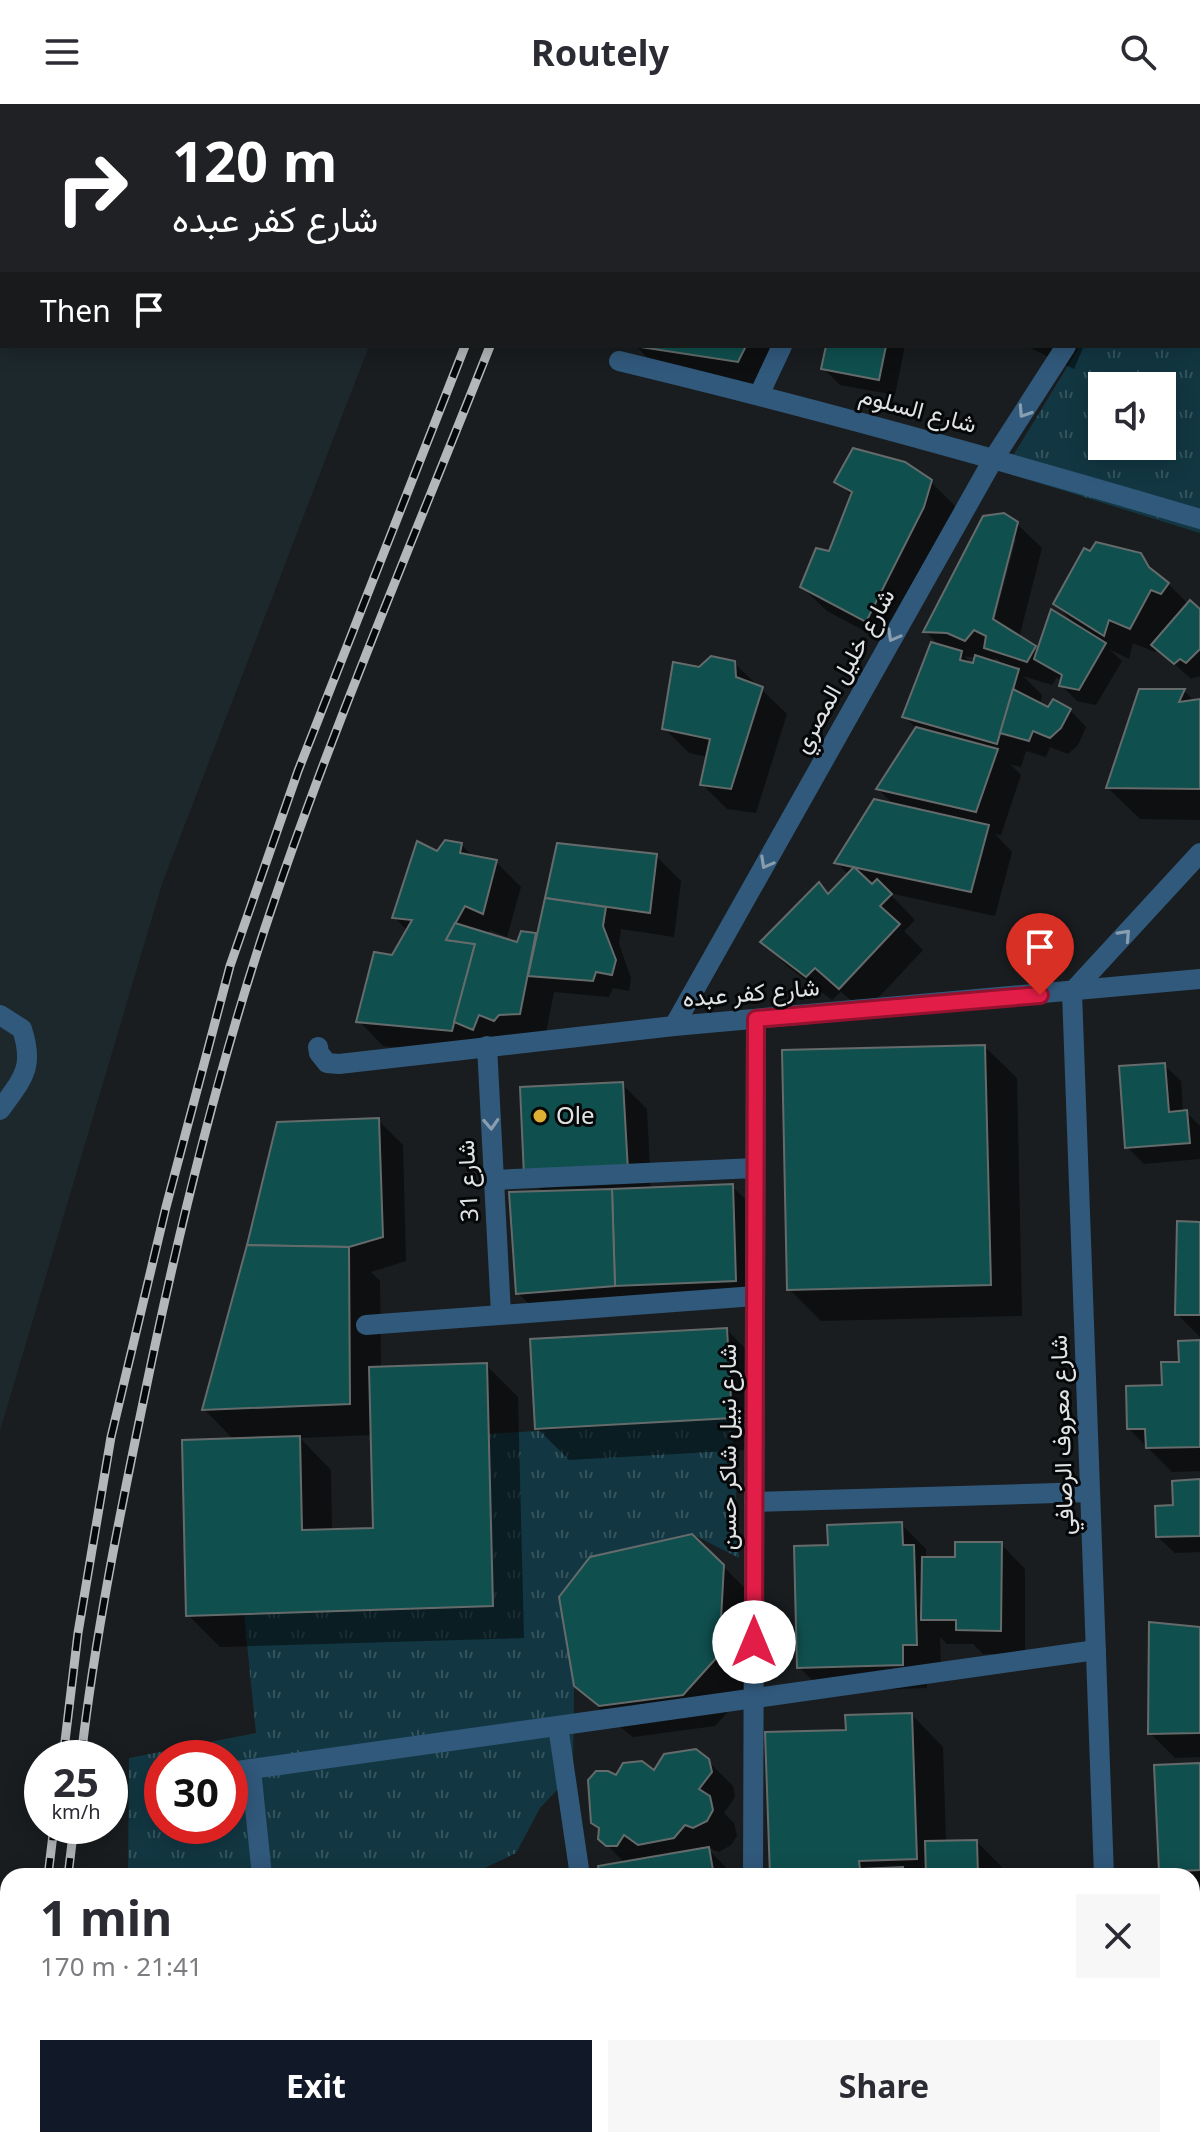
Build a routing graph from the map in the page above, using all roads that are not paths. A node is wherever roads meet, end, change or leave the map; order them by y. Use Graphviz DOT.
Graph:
graph roads {
  1 [pos="781,348"];
  2 [pos="1065,348"];
  3 [pos="619,361"];
  4 [pos="759,395"];
  5 [pos="994,458"];
  6 [pos="1200,519"];
  7 [pos="1200,853"];
  8 [pos="1200,979"];
  9 [pos="1072,992"];
  10 [pos="0,1015"];
  11 [pos="756,1019"];
  12 [pos="674,1026"];
  13 [pos="487,1046"];
  14 [pos="318,1047"];
  15 [pos="0,1110"];
  16 [pos="755,1168"];
  17 [pos="494,1180"];
  18 [pos="755,1296"];
  19 [pos="501,1314"];
  20 [pos="366,1325"];
  21 [pos="1090,1492"];
  22 [pos="754,1502"];
  23 [pos="1096,1650"];
  24 [pos="754,1698"];
  25 [pos="558,1726"];
  26 [pos="248,1770"];
  27 [pos="248,1809"];
  28 [pos="260,1868"];
  29 [pos="579,1868"];
  30 [pos="753,1868"];
  31 [pos="1104,1868"];
  1 -- 4 [label="street"];
  2 -- 5 [label="street, شارع خليل المصري, one-way"];
  3 -- 4 [label="street, شارع السلوم"];
  4 -- 5 [label="street, شارع السلوم"];
  5 -- 6 [label="street, شارع السلوم"];
  5 -- 12 [label="street, شارع خليل المصري, one-way"];
  9 -- 7 [label="street, one-way"];
  8 -- 9 [label="street, شارع كفر عبده"];
  9 -- 11 [label="street, شارع كفر عبده"];
  9 -- 21 [label="street, شارع معروف الرصافي"];
  10 -- 15 [label="street"];
  11 -- 12 [label="street, شارع كفر عبده"];
  11 -- 16 [label="street, شارع نبيل شاكر حسن"];
  12 -- 13 [label="street, شارع كفر عبده"];
  13 -- 14 [label="street, شارع كفر عبده"];
  13 -- 17 [label="street, شارع 31, one-way"];
  16 -- 17 [label="street"];
  16 -- 18 [label="street, شارع نبيل شاكر حسن"];
  17 -- 19 [label="street, شارع 31"];
  18 -- 19 [label="street"];
  18 -- 22 [label="street, شارع نبيل شاكر حسن"];
  19 -- 20 [label="street"];
  21 -- 22 [label="street"];
  21 -- 23 [label="street, شارع معروف الرصافي"];
  22 -- 24 [label="street, شارع نبيل شاكر حسن"];
  23 -- 24 [label="street"];
  23 -- 31 [label="street, شارع معروف الرصافي"];
  24 -- 25 [label="street"];
  24 -- 30 [label="street, شارع نبيل شاكر حسن"];
  25 -- 26 [label="street"];
  25 -- 29 [label="street"];
  27 -- 28 [label="street"];
}
